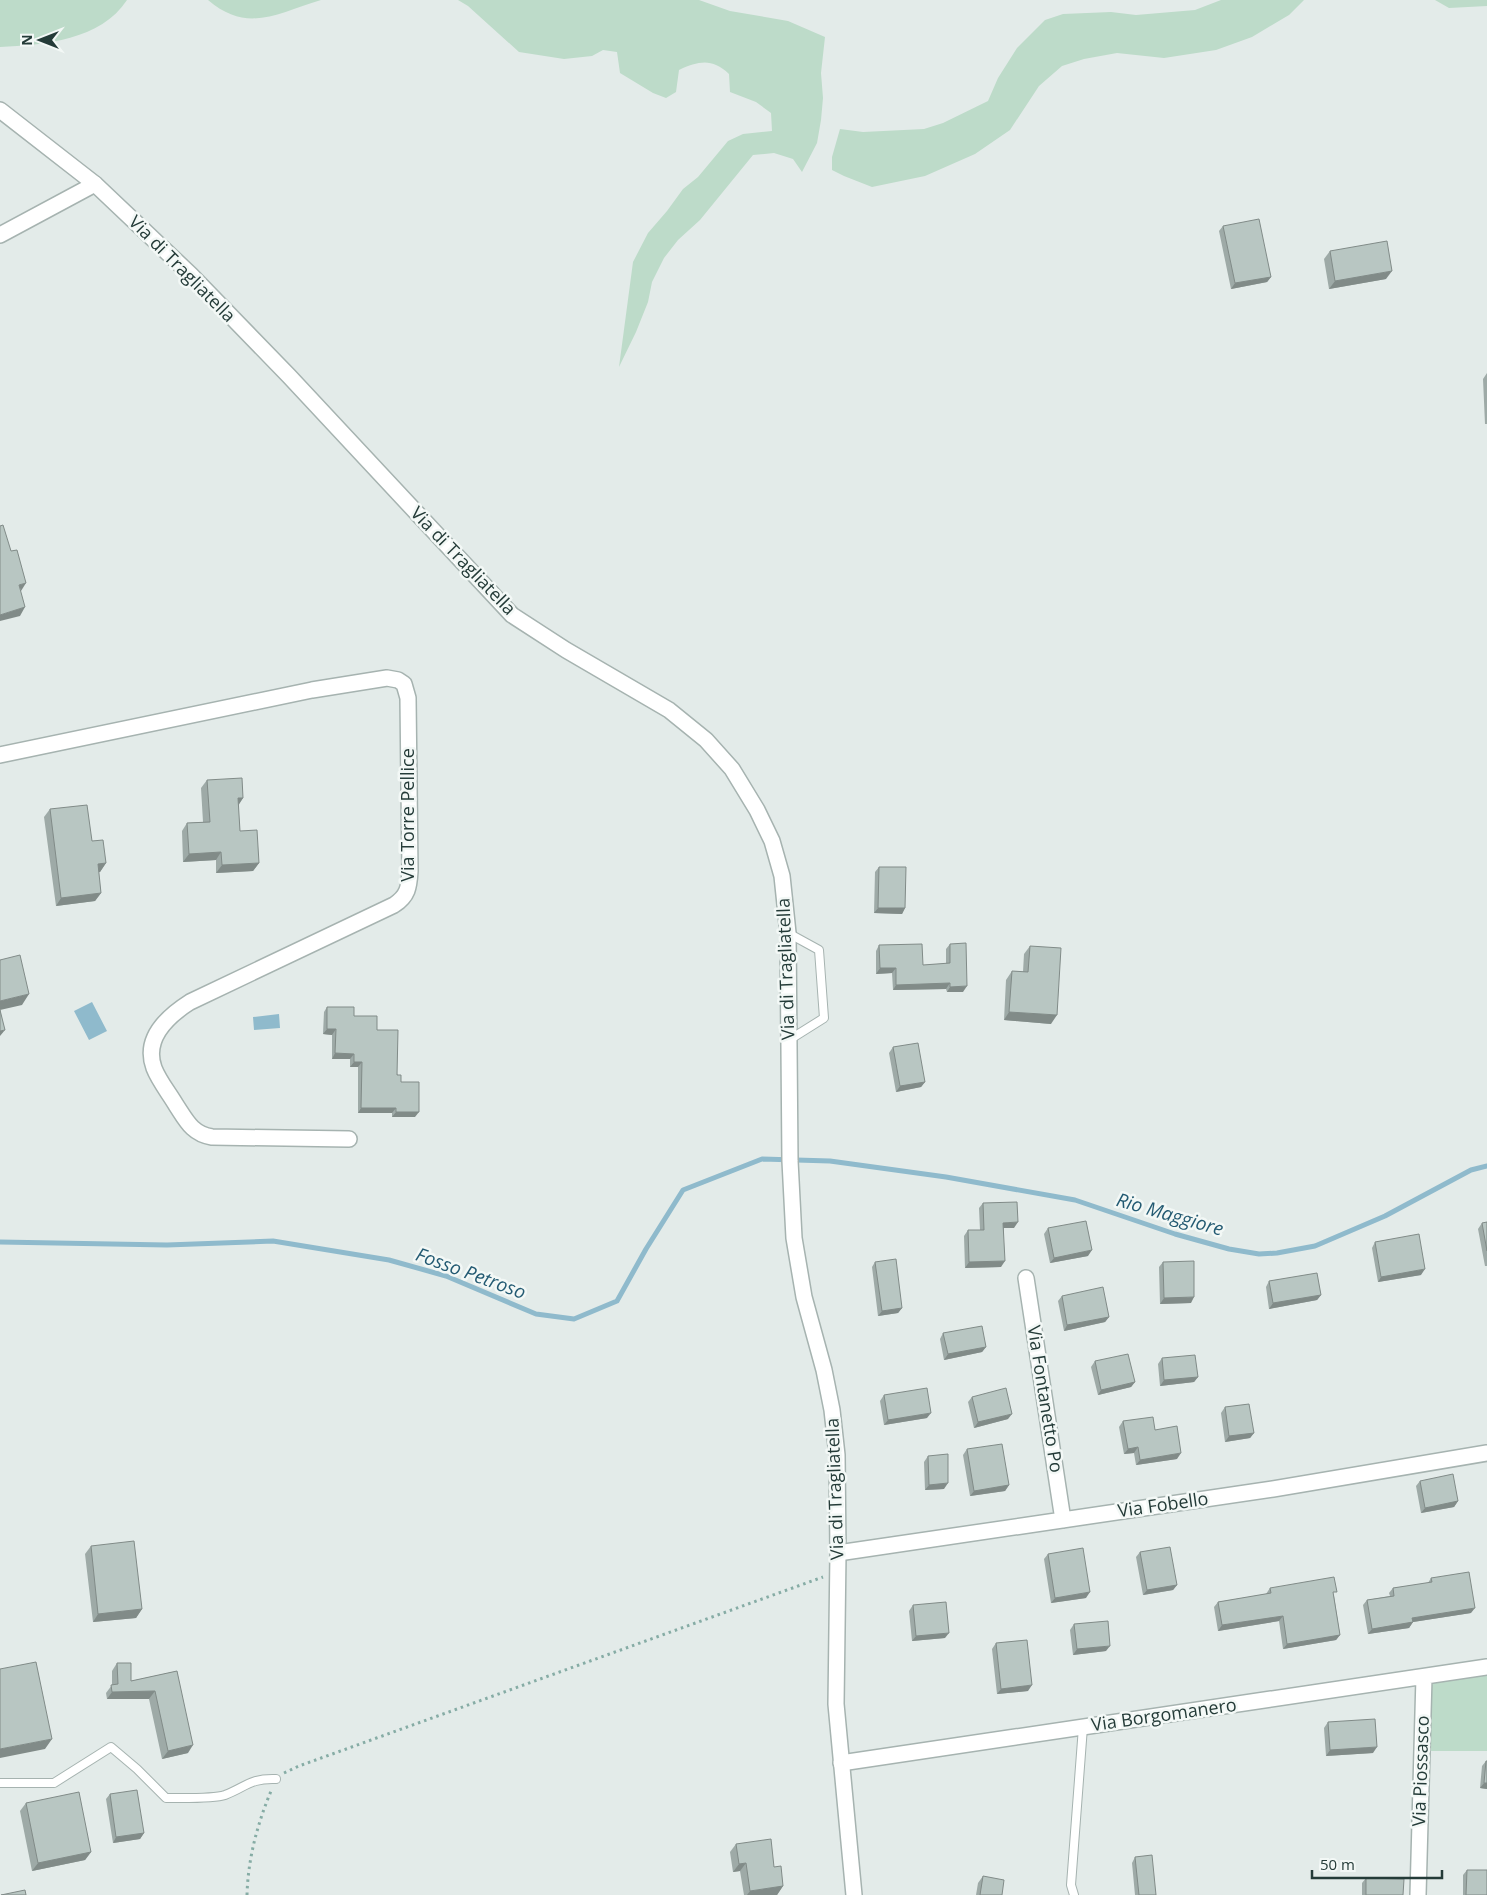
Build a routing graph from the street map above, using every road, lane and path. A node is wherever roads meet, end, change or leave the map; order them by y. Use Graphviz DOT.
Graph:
graph roads {
  1 [pos="0,110"];
  2 [pos="95,184"];
  3 [pos="0,235"];
  4 [pos="0,755"];
  5 [pos="788,933"];
  6 [pos="789,1040"];
  7 [pos="350,1139"];
  8 [pos="1026,1278"];
  9 [pos="1487,1454"];
  10 [pos="1063,1520"];
  11 [pos="838,1553"];
  12 [pos="838,1571"];
  13 [pos="1487,1667"];
  14 [pos="1424,1677"];
  15 [pos="1082,1727"];
  16 [pos="841,1763"];
  17 [pos="276,1779"];
  18 [pos="0,1783"];
  19 [pos="247,1895"];
  20 [pos="854,1895"];
  21 [pos="1074,1895"];
  22 [pos="1418,1895"];
  1 -- 2 [label="street, Via di Tragliatella"];
  2 -- 3 [label="street"];
  2 -- 5 [label="street, Via di Tragliatella"];
  4 -- 7 [label="street, Via Torre Pellice"];
  5 -- 6 [label="street, Via di Tragliatella"];
  5 -- 6 [label="lane"];
  6 -- 11 [label="street, Via di Tragliatella"];
  8 -- 10 [label="street, Via Fontanetto Po"];
  9 -- 10 [label="street, Via Fobello"];
  10 -- 11 [label="street, Via Fobello"];
  11 -- 12 [label="street, Via di Tragliatella"];
  12 -- 16 [label="street, Via di Tragliatella"];
  12 -- 17 [label="path"];
  13 -- 14 [label="street, Via Borgomanero"];
  14 -- 15 [label="street, Via Borgomanero"];
  14 -- 22 [label="street, Via Piossasco"];
  15 -- 16 [label="street, Via Borgomanero"];
  15 -- 21 [label="lane"];
  16 -- 20 [label="street, Via di Tragliatella"];
  17 -- 18 [label="lane"];
  17 -- 19 [label="path"];
}
